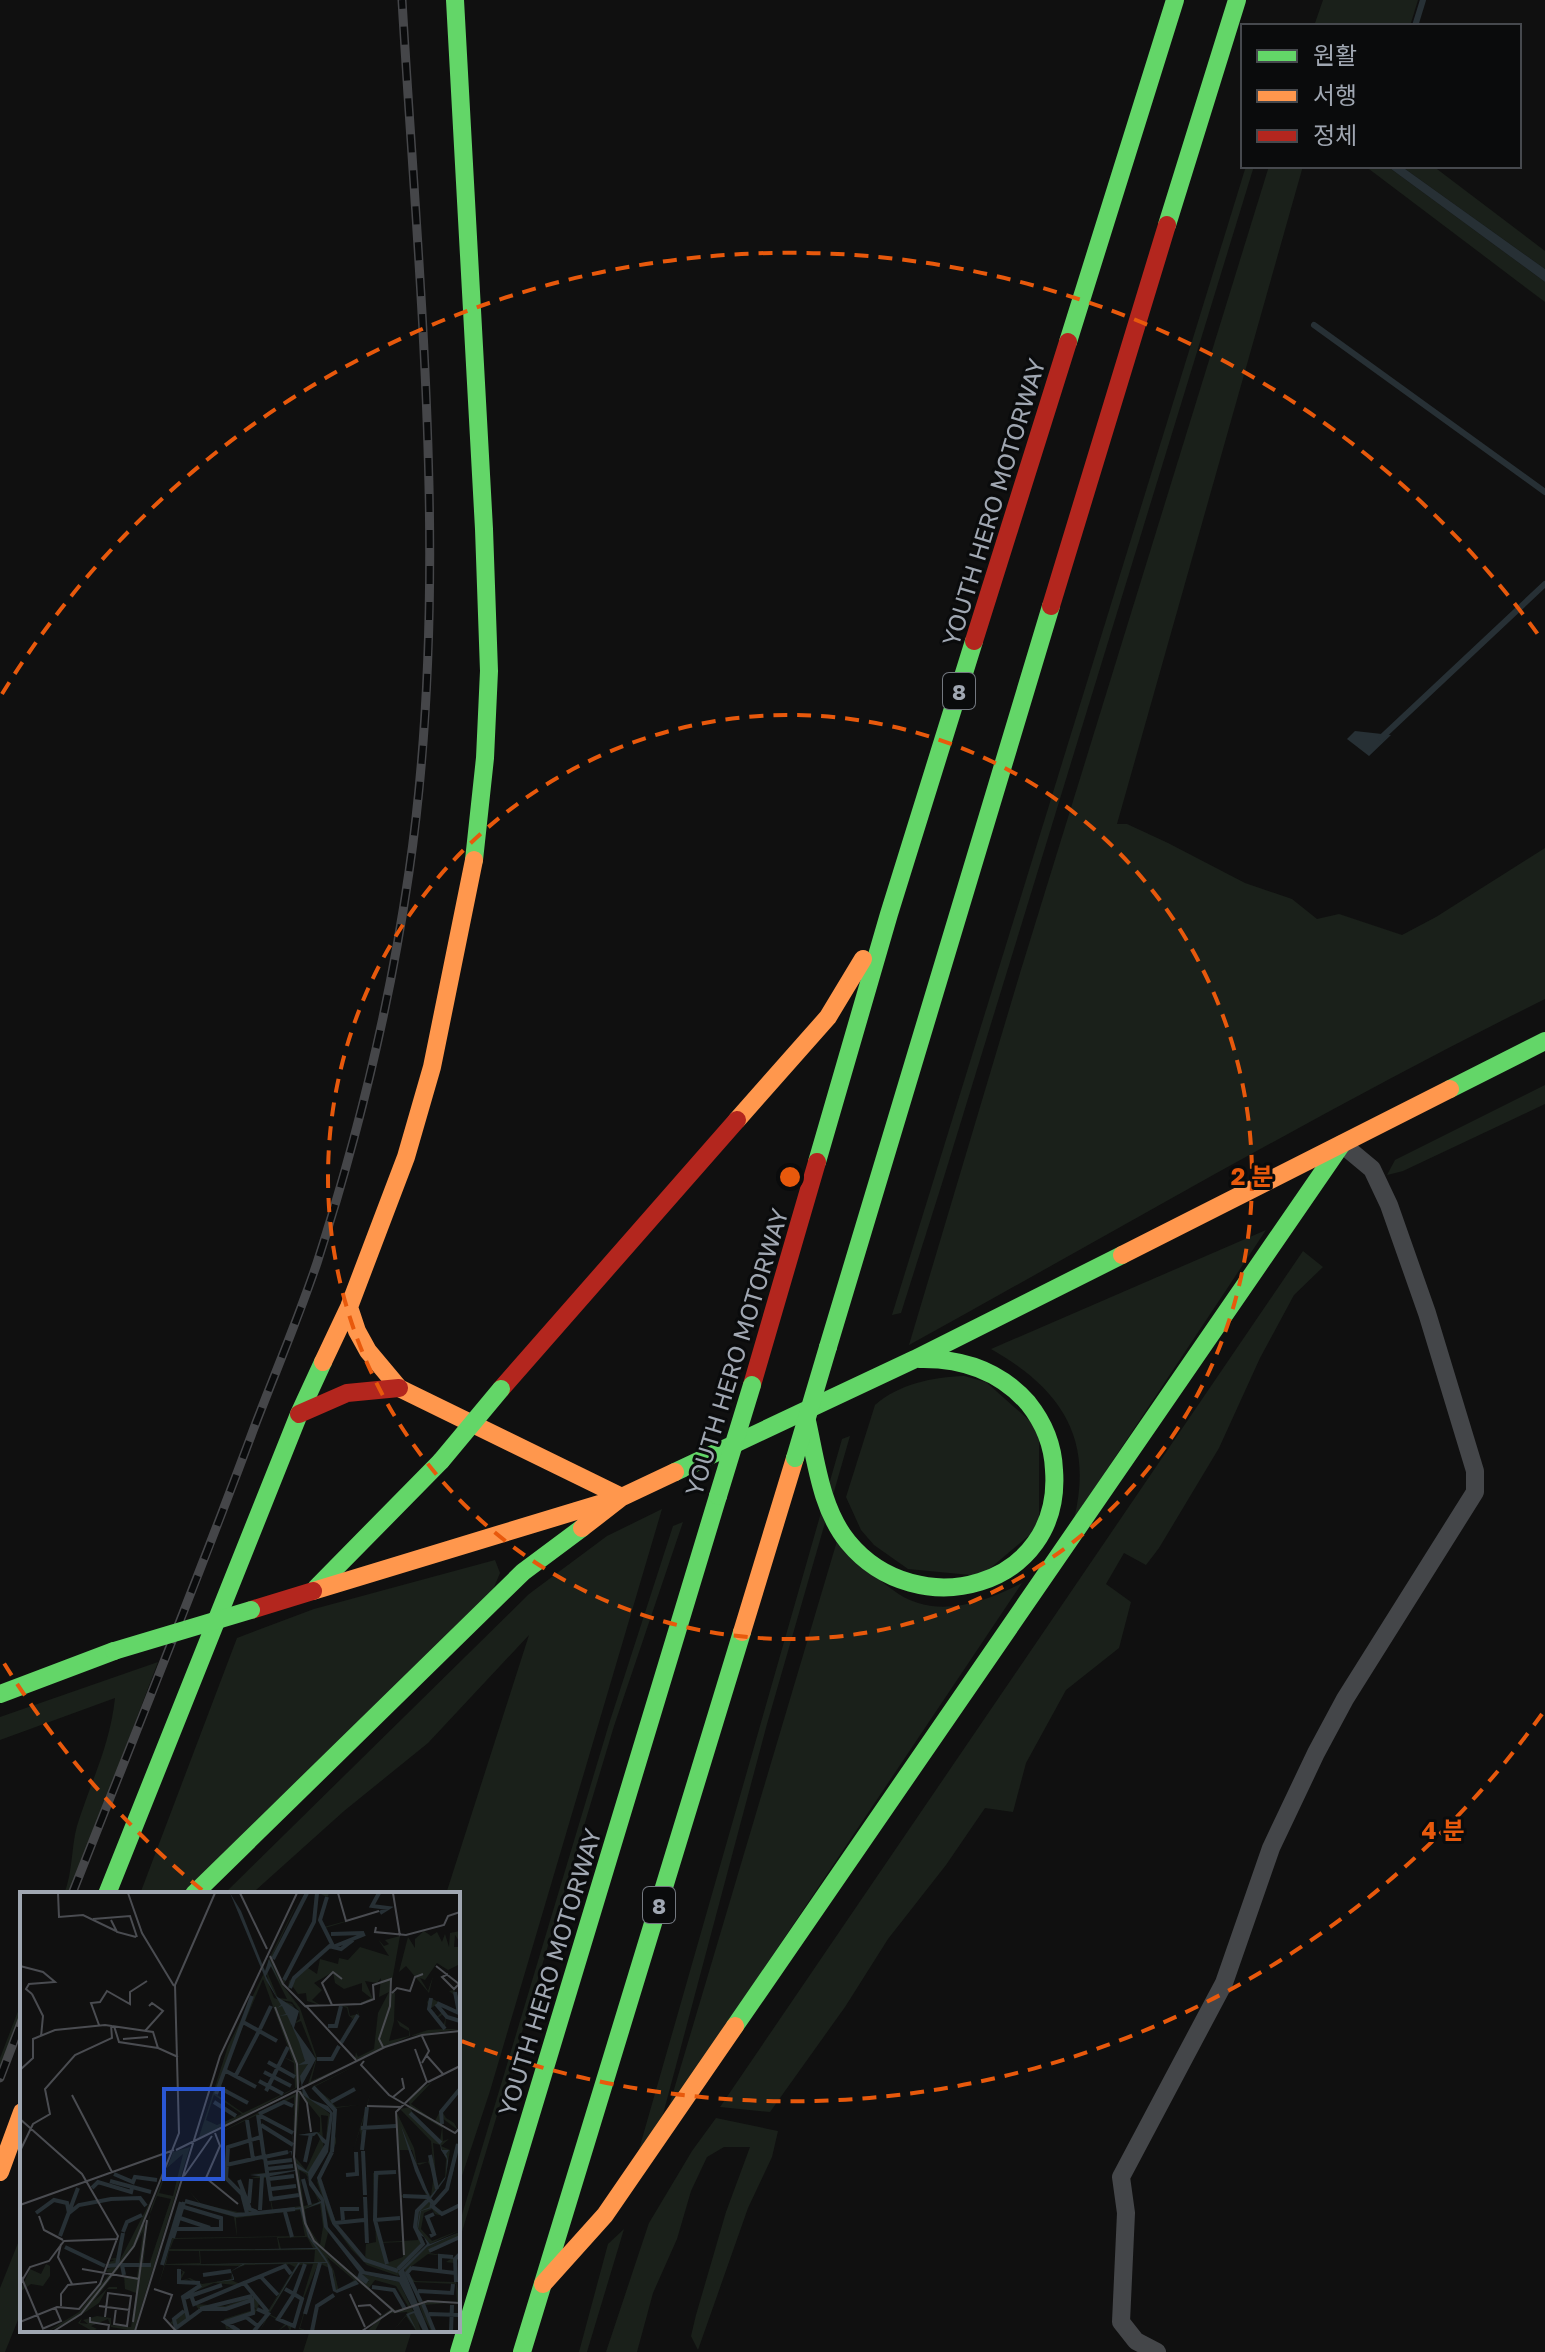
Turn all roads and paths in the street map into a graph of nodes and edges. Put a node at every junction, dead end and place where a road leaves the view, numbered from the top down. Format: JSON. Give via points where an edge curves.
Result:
{"nodes":[{"id":1,"x":455,"y":0,"type":"edge"},
{"id":2,"x":1175,"y":0,"type":"edge"},
{"id":3,"x":1237,"y":0,"type":"edge"},
{"id":4,"x":889,"y":914,"type":"junction"},
{"id":5,"x":1545,"y":1041,"type":"edge"},
{"id":6,"x":1342,"y":1144,"type":"junction"},
{"id":7,"x":349,"y":1307,"type":"junction"},
{"id":8,"x":915,"y":1359,"type":"junction"},
{"id":9,"x":399,"y":1388,"type":"junction"},
{"id":10,"x":299,"y":1414,"type":"junction"},
{"id":11,"x":807,"y":1419,"type":"junction"},
{"id":12,"x":622,"y":1497,"type":"junction"},
{"id":13,"x":313,"y":1591,"type":"junction"},
{"id":14,"x":0,"y":1694,"type":"edge"},
{"id":15,"x":108,"y":1892,"type":"edge"},
{"id":16,"x":196,"y":1892,"type":"edge"},
{"id":17,"x":20,"y":2117,"type":"edge"},
{"id":18,"x":0,"y":2172,"type":"edge"},
{"id":19,"x":543,"y":2284,"type":"junction"},
{"id":20,"x":459,"y":2352,"type":"edge"},
{"id":21,"x":522,"y":2352,"type":"edge"},
{"id":22,"x":1157,"y":2352,"type":"edge"}],
"edges":[{"from":1,"to":7,"type":"main road","via":[[485,542],[485,758],[474,864],[432,1067],[406,1157]]},
{"from":2,"to":4,"type":"main road","name":"YOUTH HERO MOTORWAY","number":"8"},
{"from":3,"to":11,"type":"main road","number":"8","bridge":true},
{"from":4,"to":13,"type":"main road","bridge":true,"via":[[828,1017],[441,1461]]},
{"from":4,"to":20,"type":"main road","name":"YOUTH HERO MOTORWAY","number":"8","bridge":true},
{"from":5,"to":6,"type":"main road"},
{"from":6,"to":8,"type":"main road"},
{"from":6,"to":19,"type":"main road","via":[[605,2215]]},
{"from":6,"to":22,"type":"street","via":[[1372,1169],[1389,1205],[1475,1471],[1475,1492],[1316,1753],[1271,1848],[1224,1983],[1121,2177],[1126,2213],[1121,2322],[1136,2341]]},
{"from":7,"to":9,"type":"main road","via":[[354,1331]]},
{"from":7,"to":10,"type":"main road"},
{"from":8,"to":11,"type":"main road","via":[[948,1357],[977,1365],[1007,1383],[1028,1402],[1050,1443],[1054,1494],[1038,1542],[1020,1562],[991,1579],[929,1587],[899,1581],[870,1565],[846,1540],[832,1513]]},
{"from":8,"to":12,"type":"main road"},
{"from":9,"to":10,"type":"main road","via":[[330,1396]]},
{"from":9,"to":12,"type":"main road"},
{"from":10,"to":15,"type":"main road"},
{"from":11,"to":19,"type":"main road","number":"8","bridge":true},
{"from":12,"to":13,"type":"main road"},
{"from":12,"to":16,"type":"main road","via":[[523,1572]]},
{"from":13,"to":14,"type":"main road","bridge":true,"via":[[114,1651]]},
{"from":17,"to":18,"type":"main road"},
{"from":19,"to":21,"type":"main road","number":"8"}]}
